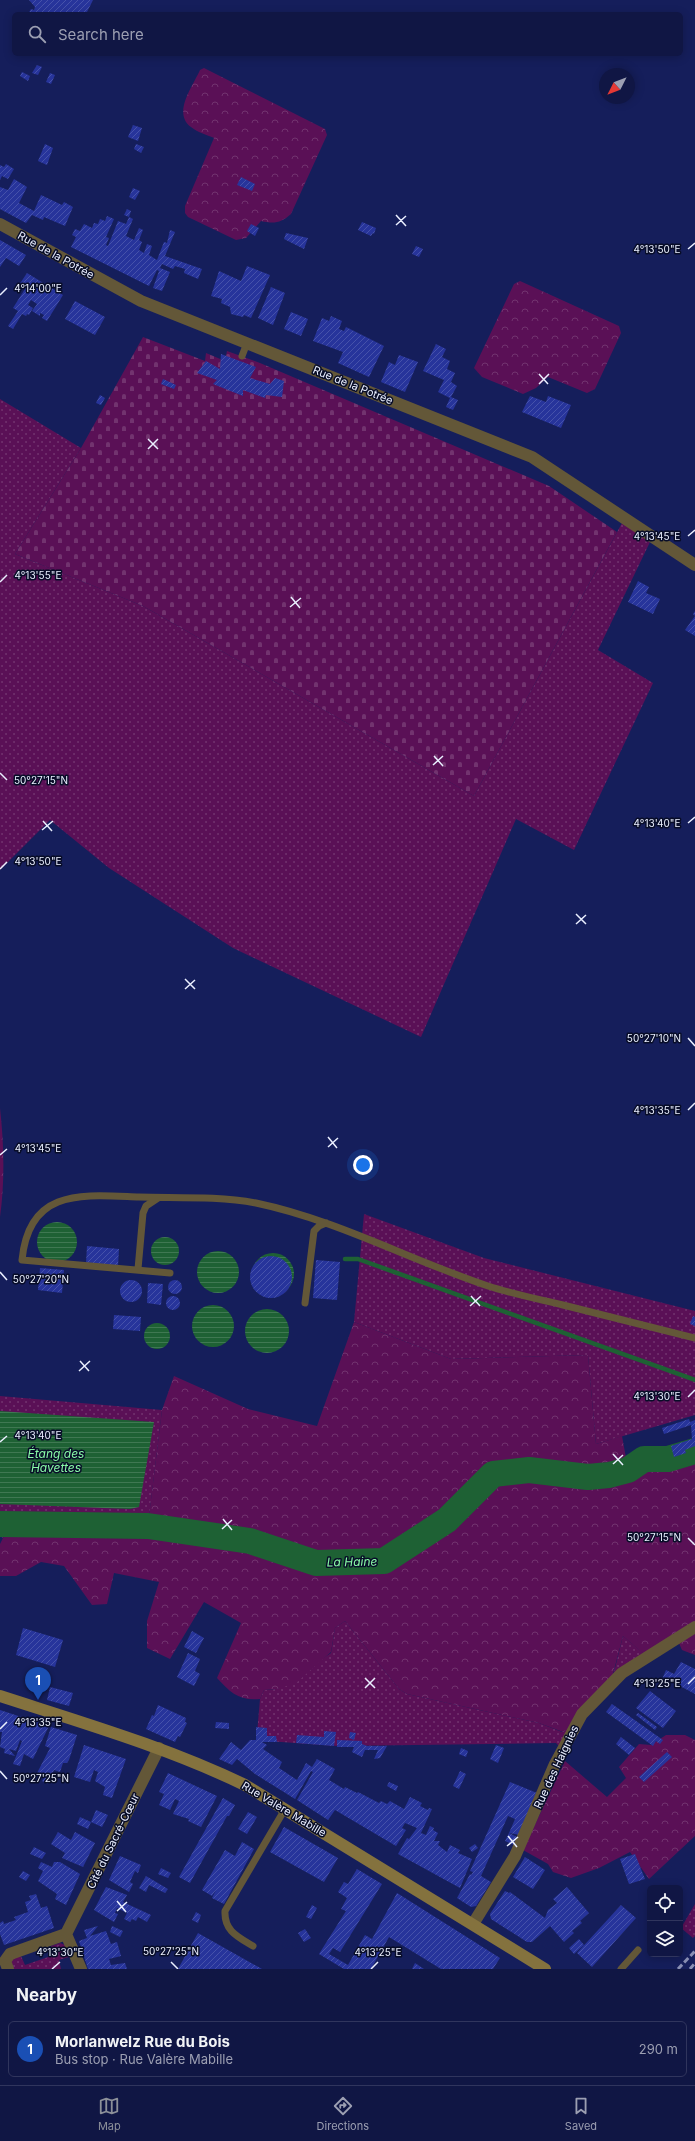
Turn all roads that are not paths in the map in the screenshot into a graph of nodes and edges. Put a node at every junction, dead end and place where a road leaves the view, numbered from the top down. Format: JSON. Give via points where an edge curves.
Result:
{"nodes":[{"id":1,"x":0,"y":224,"type":"edge"},
{"id":2,"x":247,"y":343,"type":"junction"},
{"id":3,"x":242,"y":356,"type":"dead end"},
{"id":4,"x":695,"y":565,"type":"edge"},
{"id":5,"x":160,"y":1198,"type":"junction"},
{"id":6,"x":326,"y":1223,"type":"junction"},
{"id":7,"x":138,"y":1269,"type":"junction"},
{"id":8,"x":170,"y":1273,"type":"dead end"},
{"id":9,"x":305,"y":1304,"type":"dead end"},
{"id":10,"x":695,"y":1338,"type":"edge"},
{"id":11,"x":695,"y":1627,"type":"edge"},
{"id":12,"x":0,"y":1696,"type":"edge"},
{"id":13,"x":159,"y":1748,"type":"junction"},
{"id":14,"x":285,"y":1809,"type":"junction"},
{"id":15,"x":473,"y":1924,"type":"junction"},
{"id":16,"x":66,"y":1934,"type":"junction"},
{"id":17,"x":253,"y":1946,"type":"dead end"},
{"id":18,"x":638,"y":1950,"type":"dead end"},
{"id":19,"x":8,"y":1969,"type":"edge"},
{"id":20,"x":81,"y":1969,"type":"edge"},
{"id":21,"x":545,"y":1969,"type":"edge"},
{"id":22,"x":621,"y":1969,"type":"edge"}],
"edges":[{"from":1,"to":2,"type":"street","name":"Rue de la Potrée","via":[[125,293]]},
{"from":2,"to":3,"type":"lane"},
{"from":2,"to":4,"type":"street","name":"Rue de la Potrée","via":[[532,457]]},
{"from":5,"to":6,"type":"lane","via":[[256,1203]]},
{"from":5,"to":7,"type":"lane","via":[[146,1206],[143,1213]]},
{"from":5,"to":7,"type":"lane","via":[[92,1195],[70,1197],[43,1211],[23,1242],[22,1260]]},
{"from":6,"to":9,"type":"lane","via":[[314,1231]]},
{"from":6,"to":10,"type":"lane","via":[[490,1286]]},
{"from":7,"to":8,"type":"lane"},
{"from":11,"to":15,"type":"street","name":"Rue des Haignies","via":[[622,1674],[582,1714],[555,1764],[515,1856]]},
{"from":12,"to":13,"type":"street","name":"Rue Valère Mabille"},
{"from":13,"to":14,"type":"street","name":"Rue Valère Mabille","via":[[253,1789]]},
{"from":13,"to":16,"type":"street","name":"Cité du Sacré-Cœur"},
{"from":14,"to":15,"type":"street","name":"Rue Valère Mabille"},
{"from":14,"to":17,"type":"lane","via":[[225,1911],[226,1926],[229,1930]]},
{"from":15,"to":21,"type":"street","name":"Rue Valère Mabille"},
{"from":16,"to":19,"type":"street","via":[[10,1954],[5,1961]]},
{"from":16,"to":20,"type":"street"},
{"from":18,"to":22,"type":"lane"}]}
